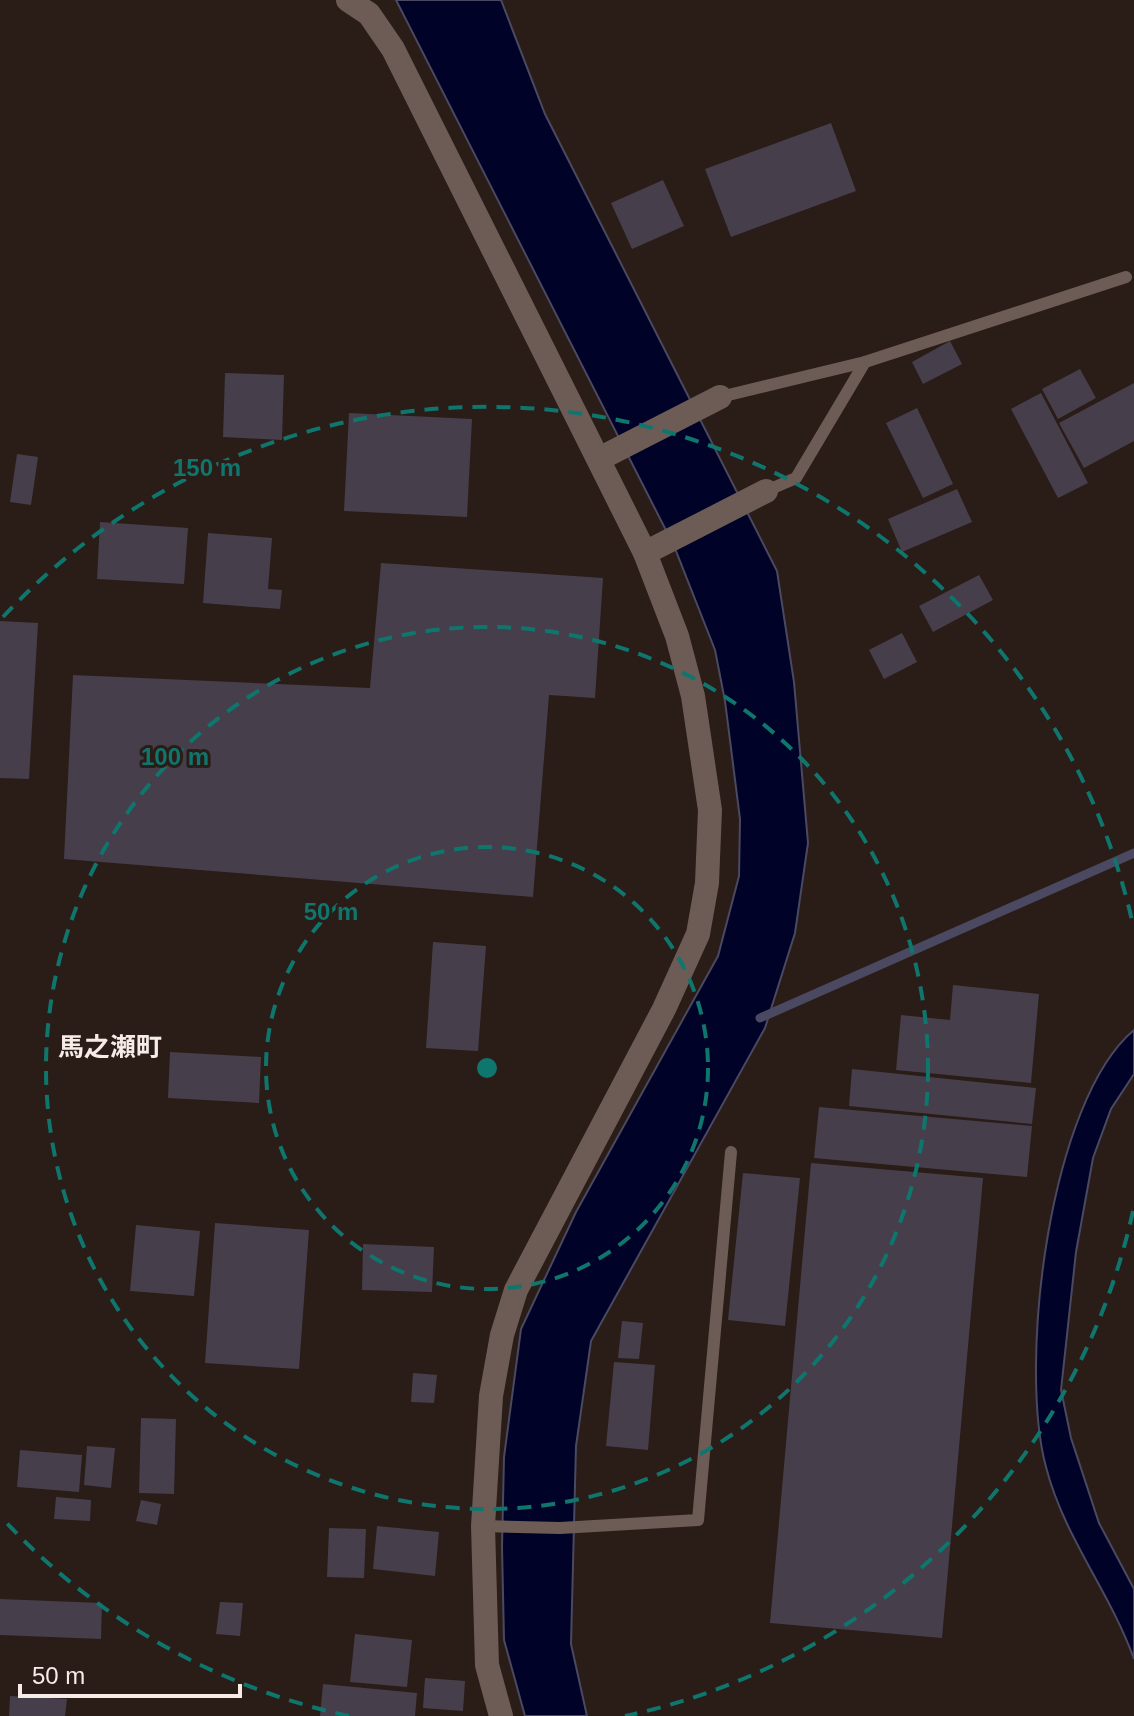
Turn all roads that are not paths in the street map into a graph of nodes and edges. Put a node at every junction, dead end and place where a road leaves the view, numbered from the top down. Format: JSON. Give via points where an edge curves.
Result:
{"nodes":[{"id":1,"x":348,"y":0,"type":"edge"},
{"id":2,"x":1126,"y":277,"type":"dead end"},
{"id":3,"x":865,"y":362,"type":"junction"},
{"id":4,"x":720,"y":397,"type":"joint"},
{"id":5,"x":599,"y":459,"type":"junction"},
{"id":6,"x":766,"y":491,"type":"joint"},
{"id":7,"x":645,"y":553,"type":"junction"},
{"id":8,"x":731,"y":1152,"type":"dead end"},
{"id":9,"x":490,"y":1526,"type":"junction"},
{"id":10,"x":501,"y":1716,"type":"edge"}],
"edges":[{"from":1,"to":5,"type":"street","via":[[369,14],[393,49]]},
{"from":2,"to":3,"type":"lane"},
{"from":3,"to":4,"type":"lane"},
{"from":3,"to":6,"type":"lane","via":[[796,478]]},
{"from":4,"to":5,"type":"street"},
{"from":5,"to":7,"type":"street"},
{"from":6,"to":7,"type":"street"},
{"from":7,"to":9,"type":"street","via":[[693,696],[710,810],[707,883],[698,934],[664,1009],[516,1290],[491,1396]]},
{"from":8,"to":9,"type":"lane","via":[[698,1520],[560,1528]]},
{"from":9,"to":10,"type":"street","via":[[487,1665]]}]}
